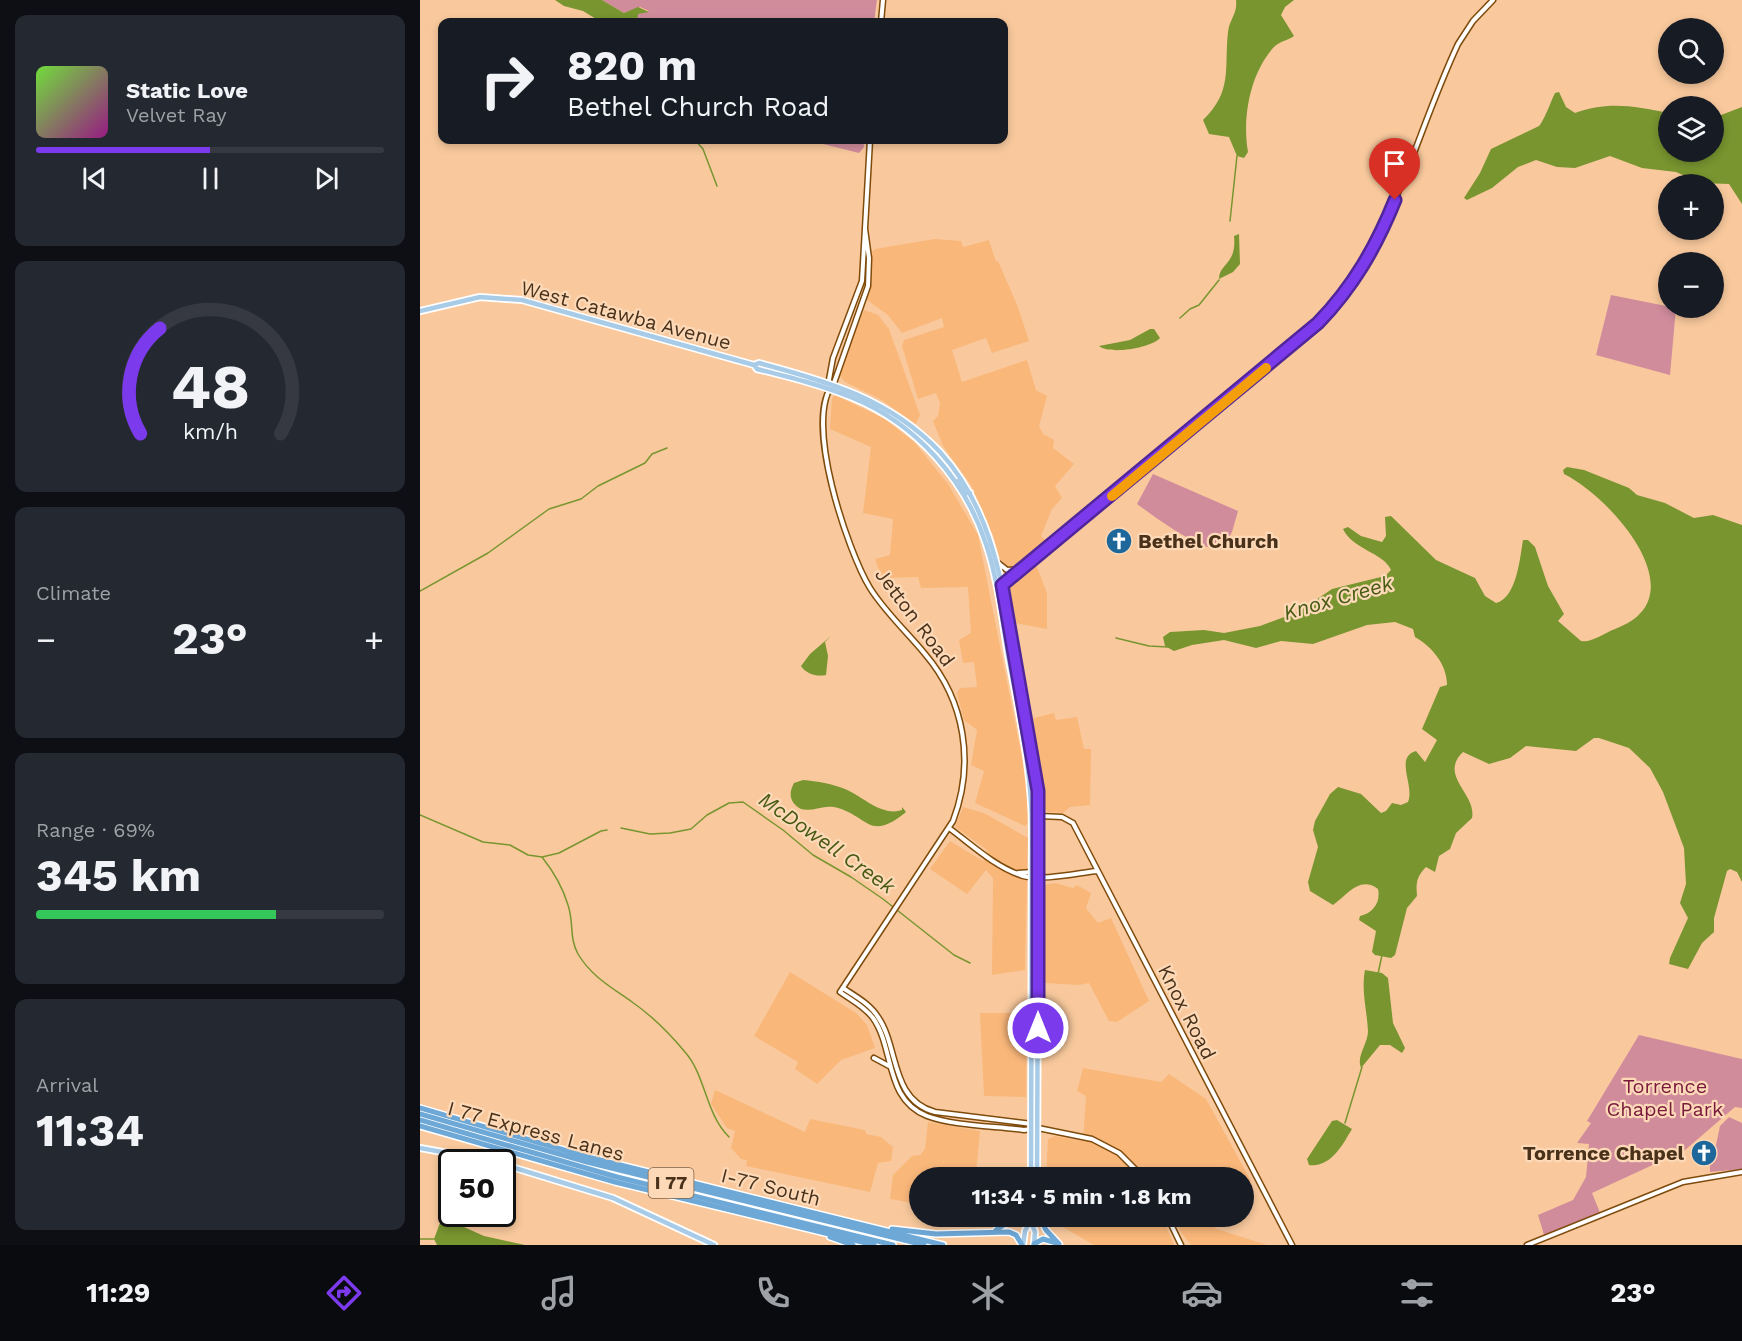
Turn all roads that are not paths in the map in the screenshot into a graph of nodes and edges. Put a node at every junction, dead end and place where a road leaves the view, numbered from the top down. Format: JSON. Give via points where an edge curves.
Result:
{"nodes":[{"id":1,"x":883,"y":0,"type":"edge"},
{"id":2,"x":1493,"y":0,"type":"edge"},
{"id":3,"x":881,"y":18,"type":"edge"},
{"id":4,"x":870,"y":144,"type":"edge"},
{"id":5,"x":865,"y":229,"type":"junction"},
{"id":6,"x":420,"y":311,"type":"edge"},
{"id":7,"x":754,"y":364,"type":"junction"},
{"id":8,"x":827,"y":381,"type":"junction"},
{"id":9,"x":834,"y":383,"type":"junction"},
{"id":10,"x":829,"y":388,"type":"junction"},
{"id":11,"x":940,"y":462,"type":"junction"},
{"id":12,"x":970,"y":493,"type":"junction"},
{"id":13,"x":998,"y":562,"type":"junction"},
{"id":14,"x":1025,"y":568,"type":"junction"},
{"id":15,"x":1002,"y":585,"type":"junction"},
{"id":16,"x":996,"y":587,"type":"junction"},
{"id":17,"x":1013,"y":678,"type":"junction"},
{"id":18,"x":1026,"y":716,"type":"junction"},
{"id":19,"x":1026,"y":753,"type":"junction"},
{"id":20,"x":1038,"y":791,"type":"junction"},
{"id":21,"x":1039,"y":816,"type":"junction"},
{"id":22,"x":949,"y":828,"type":"junction"},
{"id":23,"x":1097,"y":871,"type":"junction"},
{"id":24,"x":1032,"y":875,"type":"junction"},
{"id":25,"x":1038,"y":876,"type":"junction"},
{"id":26,"x":1032,"y":948,"type":"junction"},
{"id":27,"x":1038,"y":989,"type":"junction"},
{"id":28,"x":841,"y":990,"type":"junction"},
{"id":29,"x":1031,"y":1002,"type":"junction"},
{"id":30,"x":1038,"y":1039,"type":"junction"},
{"id":31,"x":874,"y":1058,"type":"dead end"},
{"id":32,"x":890,"y":1068,"type":"junction"},
{"id":33,"x":420,"y":1108,"type":"edge"},
{"id":34,"x":420,"y":1114,"type":"edge"},
{"id":35,"x":1031,"y":1124,"type":"junction"},
{"id":36,"x":420,"y":1125,"type":"edge"},
{"id":37,"x":1038,"y":1128,"type":"junction"},
{"id":38,"x":1031,"y":1131,"type":"junction"},
{"id":39,"x":420,"y":1148,"type":"edge"},
{"id":40,"x":438,"y":1151,"type":"edge"},
{"id":41,"x":1031,"y":1167,"type":"edge"},
{"id":42,"x":1037,"y":1167,"type":"edge"},
{"id":43,"x":1134,"y":1167,"type":"edge"},
{"id":44,"x":516,"y":1168,"type":"edge"},
{"id":45,"x":1742,"y":1172,"type":"edge"},
{"id":46,"x":800,"y":1226,"type":"junction"},
{"id":47,"x":870,"y":1227,"type":"junction"},
{"id":48,"x":1002,"y":1227,"type":"edge"},
{"id":49,"x":1027,"y":1227,"type":"edge"},
{"id":50,"x":1034,"y":1227,"type":"edge"},
{"id":51,"x":1044,"y":1227,"type":"edge"},
{"id":52,"x":1172,"y":1227,"type":"edge"},
{"id":53,"x":989,"y":1232,"type":"junction"},
{"id":54,"x":1034,"y":1244,"type":"edge"},
{"id":55,"x":714,"y":1245,"type":"edge"},
{"id":56,"x":853,"y":1245,"type":"edge"},
{"id":57,"x":874,"y":1245,"type":"edge"},
{"id":58,"x":893,"y":1245,"type":"edge"},
{"id":59,"x":924,"y":1245,"type":"edge"},
{"id":60,"x":943,"y":1245,"type":"edge"},
{"id":61,"x":1023,"y":1245,"type":"edge"},
{"id":62,"x":1059,"y":1245,"type":"edge"},
{"id":63,"x":1181,"y":1245,"type":"edge"},
{"id":64,"x":1292,"y":1245,"type":"edge"},
{"id":65,"x":1527,"y":1245,"type":"edge"}],
"edges":[{"from":1,"to":3,"type":"street"},
{"from":2,"to":14,"type":"street","via":[[1458,44],[1384,227],[1342,296],[1296,344]]},
{"from":4,"to":5,"type":"street"},
{"from":5,"to":8,"type":"street","via":[[860,289]]},
{"from":5,"to":9,"type":"street","via":[[868,286]]},
{"from":6,"to":7,"type":"main road","name":"West Catawba Avenue","via":[[480,297],[522,300]]},
{"from":7,"to":8,"type":"main road","name":"West Catawba Avenue"},
{"from":7,"to":10,"type":"main road","name":"West Catawba Avenue","via":[[757,369]]},
{"from":8,"to":9,"type":"main road","name":"West Catawba Avenue"},
{"from":8,"to":10,"type":"street","name":"Jetton Road"},
{"from":9,"to":10,"type":"street"},
{"from":9,"to":12,"type":"main road","name":"West Catawba Avenue","via":[[871,399],[913,427],[942,455]]},
{"from":10,"to":11,"type":"main road","name":"West Catawba Avenue","via":[[889,417]]},
{"from":10,"to":22,"type":"street","name":"Jetton Road","via":[[823,415],[826,463],[857,561],[877,599],[943,677],[960,720],[964,773]]},
{"from":11,"to":12,"type":"main road"},
{"from":11,"to":16,"type":"main road","name":"West Catawba Avenue","via":[[976,519]]},
{"from":12,"to":13,"type":"main road","name":"West Catawba Avenue"},
{"from":13,"to":14,"type":"street","via":[[1007,570]]},
{"from":13,"to":15,"type":"main road","name":"West Catawba Avenue"},
{"from":14,"to":15,"type":"street"},
{"from":15,"to":16,"type":"street"},
{"from":15,"to":18,"type":"main road","name":"West Catawba Avenue"},
{"from":16,"to":17,"type":"main road","name":"West Catawba Avenue"},
{"from":17,"to":18,"type":"main road"},
{"from":17,"to":19,"type":"main road","name":"West Catawba Avenue"},
{"from":18,"to":20,"type":"main road","name":"West Catawba Avenue"},
{"from":19,"to":20,"type":"main road"},
{"from":19,"to":24,"type":"main road","name":"West Catawba Avenue","via":[[1031,790]]},
{"from":20,"to":21,"type":"main road","name":"West Catawba Avenue"},
{"from":21,"to":23,"type":"street","name":"Knox Road","via":[[1070,820]]},
{"from":21,"to":25,"type":"main road","name":"West Catawba Avenue"},
{"from":22,"to":24,"type":"street","via":[[999,865]]},
{"from":22,"to":28,"type":"street","name":"Jetton Road"},
{"from":23,"to":25,"type":"street"},
{"from":23,"to":64,"type":"street","name":"Knox Road"},
{"from":24,"to":25,"type":"street"},
{"from":24,"to":26,"type":"main road","name":"West Catawba Avenue"},
{"from":25,"to":27,"type":"main road","name":"West Catawba Avenue"},
{"from":26,"to":27,"type":"main road","via":[[1034,987]]},
{"from":26,"to":29,"type":"main road","name":"West Catawba Avenue"},
{"from":27,"to":30,"type":"main road","name":"West Catawba Avenue"},
{"from":28,"to":32,"type":"street","via":[[873,1018]]},
{"from":28,"to":35,"type":"street","via":[[878,1016],[900,1079],[920,1105],[934,1112]]},
{"from":29,"to":30,"type":"main road"},
{"from":29,"to":35,"type":"main road","name":"West Catawba Avenue"},
{"from":30,"to":37,"type":"main road","name":"West Catawba Avenue"},
{"from":31,"to":32,"type":"street"},
{"from":32,"to":38,"type":"street","via":[[903,1097],[926,1116]]},
{"from":33,"to":47,"type":"highway","name":"I-77 South","number":"I 77","via":[[588,1157]]},
{"from":34,"to":59,"type":"highway","name":"I 77 Express Lanes","number":"I 77","via":[[586,1162]]},
{"from":35,"to":37,"type":"street"},
{"from":35,"to":38,"type":"main road","name":"West Catawba Avenue"},
{"from":36,"to":46,"type":"highway","number":"I 77","via":[[615,1182]]},
{"from":36,"to":58,"type":"highway","name":"I 77 Express Lanes","number":"I 77"},
{"from":37,"to":38,"type":"street"},
{"from":37,"to":42,"type":"main road","name":"West Catawba Avenue"},
{"from":37,"to":43,"type":"street","via":[[1074,1133],[1098,1142]]},
{"from":38,"to":41,"type":"main road","name":"West Catawba Avenue"},
{"from":39,"to":40,"type":"main road"},
{"from":44,"to":55,"type":"main road","via":[[613,1198]]},
{"from":45,"to":65,"type":"street","via":[[1683,1182]]},
{"from":46,"to":56,"type":"highway"},
{"from":46,"to":57,"type":"highway","number":"I 77"},
{"from":47,"to":53,"type":"highway","via":[[936,1234]]},
{"from":47,"to":60,"type":"highway","name":"I-77 South","number":"I 77"},
{"from":48,"to":53,"type":"highway"},
{"from":49,"to":61,"type":"main road"},
{"from":50,"to":54,"type":"main road"},
{"from":51,"to":62,"type":"highway"},
{"from":52,"to":63,"type":"street"},
{"from":53,"to":61,"type":"highway","via":[[1011,1233]]},
{"from":54,"to":62,"type":"highway","via":[[1045,1239]]}]}
